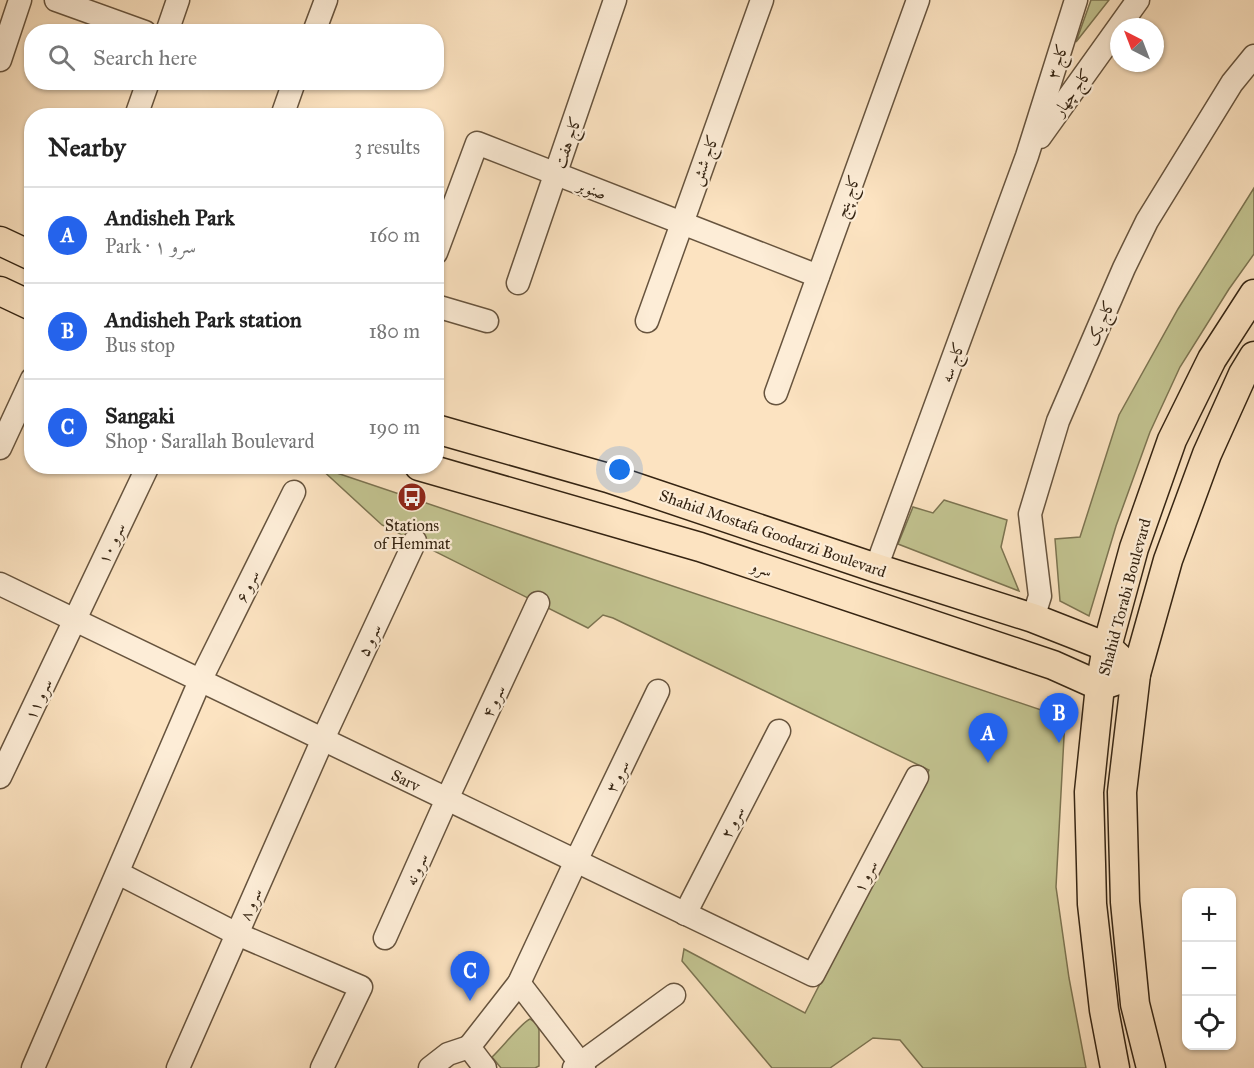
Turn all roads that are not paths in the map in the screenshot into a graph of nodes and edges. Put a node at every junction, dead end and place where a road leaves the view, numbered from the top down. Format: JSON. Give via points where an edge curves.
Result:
{"nodes":[{"id":1,"x":20,"y":0,"type":"edge"},
{"id":2,"x":56,"y":0,"type":"edge"},
{"id":3,"x":178,"y":0,"type":"edge"},
{"id":4,"x":326,"y":0,"type":"edge"},
{"id":5,"x":615,"y":0,"type":"edge"},
{"id":6,"x":762,"y":0,"type":"edge"},
{"id":7,"x":918,"y":0,"type":"edge"},
{"id":8,"x":1076,"y":0,"type":"edge"},
{"id":9,"x":1138,"y":0,"type":"edge"},
{"id":10,"x":123,"y":24,"type":"edge"},
{"id":11,"x":170,"y":24,"type":"edge"},
{"id":12,"x":317,"y":24,"type":"edge"},
{"id":13,"x":1254,"y":56,"type":"edge"},
{"id":14,"x":0,"y":60,"type":"edge"},
{"id":15,"x":145,"y":90,"type":"edge"},
{"id":16,"x":291,"y":90,"type":"edge"},
{"id":17,"x":139,"y":108,"type":"edge"},
{"id":18,"x":285,"y":108,"type":"edge"},
{"id":19,"x":1028,"y":156,"type":"junction"},
{"id":20,"x":556,"y":175,"type":"junction"},
{"id":21,"x":682,"y":222,"type":"junction"},
{"id":22,"x":444,"y":232,"type":"edge"},
{"id":23,"x":0,"y":241,"type":"edge"},
{"id":24,"x":24,"y":252,"type":"edge"},
{"id":25,"x":818,"y":276,"type":"junction"},
{"id":26,"x":518,"y":283,"type":"dead end"},
{"id":27,"x":0,"y":291,"type":"edge"},
{"id":28,"x":1254,"y":294,"type":"edge"},
{"id":29,"x":24,"y":302,"type":"edge"},
{"id":30,"x":444,"y":308,"type":"edge"},
{"id":31,"x":487,"y":321,"type":"dead end"},
{"id":32,"x":647,"y":321,"type":"dead end"},
{"id":33,"x":1254,"y":356,"type":"edge"},
{"id":34,"x":776,"y":393,"type":"dead end"},
{"id":35,"x":24,"y":396,"type":"edge"},
{"id":36,"x":444,"y":431,"type":"edge"},
{"id":37,"x":0,"y":448,"type":"edge"},
{"id":38,"x":444,"y":473,"type":"edge"},
{"id":39,"x":144,"y":474,"type":"edge"},
{"id":40,"x":294,"y":492,"type":"dead end"},
{"id":41,"x":415,"y":541,"type":"dead end"},
{"id":42,"x":876,"y":568,"type":"junction"},
{"id":43,"x":0,"y":584,"type":"edge"},
{"id":44,"x":538,"y":603,"type":"dead end"},
{"id":45,"x":1034,"y":618,"type":"junction"},
{"id":46,"x":75,"y":620,"type":"junction"},
{"id":47,"x":1107,"y":647,"type":"junction"},
{"id":48,"x":1136,"y":674,"type":"junction"},
{"id":49,"x":200,"y":680,"type":"junction"},
{"id":50,"x":1100,"y":686,"type":"junction"},
{"id":51,"x":658,"y":691,"type":"dead end"},
{"id":52,"x":779,"y":731,"type":"dead end"},
{"id":53,"x":323,"y":740,"type":"junction"},
{"id":54,"x":0,"y":777,"type":"edge"},
{"id":55,"x":917,"y":777,"type":"dead end"},
{"id":56,"x":447,"y":799,"type":"junction"},
{"id":57,"x":576,"y":861,"type":"junction"},
{"id":58,"x":118,"y":873,"type":"junction"},
{"id":59,"x":685,"y":914,"type":"junction"},
{"id":60,"x":237,"y":934,"type":"junction"},
{"id":61,"x":385,"y":938,"type":"dead end"},
{"id":62,"x":813,"y":975,"type":"joint"},
{"id":63,"x":519,"y":983,"type":"junction"},
{"id":64,"x":674,"y":995,"type":"dead end"},
{"id":65,"x":469,"y":1047,"type":"junction"},
{"id":66,"x":579,"y":1066,"type":"edge"},
{"id":67,"x":33,"y":1068,"type":"edge"},
{"id":68,"x":178,"y":1068,"type":"edge"},
{"id":69,"x":322,"y":1068,"type":"edge"},
{"id":70,"x":430,"y":1068,"type":"edge"},
{"id":71,"x":485,"y":1068,"type":"edge"},
{"id":72,"x":1115,"y":1068,"type":"edge"},
{"id":73,"x":1151,"y":1068,"type":"edge"}],
"edges":[{"from":1,"to":14,"type":"street"},
{"from":2,"to":10,"type":"street"},
{"from":3,"to":11,"type":"street"},
{"from":4,"to":12,"type":"street"},
{"from":5,"to":20,"type":"street","name":"کاج هفت"},
{"from":6,"to":21,"type":"street","name":"کاج شش"},
{"from":7,"to":25,"type":"street","name":"کاج پنج"},
{"from":8,"to":19,"type":"street","name":"کاج ۳"},
{"from":9,"to":19,"type":"street","name":"کاج چهار"},
{"from":13,"to":45,"type":"street","name":"کاج یک","via":[[1232,83],[1147,221],[1058,421],[1030,514],[1040,596]]},
{"from":15,"to":17,"type":"street"},
{"from":16,"to":18,"type":"street"},
{"from":19,"to":42,"type":"street","name":"کاج سه"},
{"from":20,"to":21,"type":"street","name":"صنوبر"},
{"from":20,"to":22,"type":"street","name":"صنوبر","via":[[477,143]]},
{"from":20,"to":26,"type":"street","name":"کاج هفت"},
{"from":21,"to":25,"type":"street","name":"صنوبر"},
{"from":21,"to":32,"type":"street","name":"کاج شش"},
{"from":23,"to":24,"type":"main road"},
{"from":25,"to":34,"type":"street","name":"کاج پنج"},
{"from":27,"to":29,"type":"main road"},
{"from":28,"to":47,"type":"main road","name":"Shahid Torabi Boulevard","via":[[1212,359],[1172,440],[1134,548]]},
{"from":30,"to":31,"type":"street"},
{"from":33,"to":48,"type":"main road","name":"Shahid Torabi Boulevard","via":[[1207,454],[1168,560]]},
{"from":35,"to":37,"type":"street"},
{"from":36,"to":42,"type":"main road","name":"Shahid Mostafa Goodarzi Boulevard","via":[[608,478]]},
{"from":38,"to":50,"type":"main road","name":"سرو","via":[[700,548],[1053,665]]},
{"from":39,"to":46,"type":"street","name":"سرو ۱۰"},
{"from":40,"to":49,"type":"street","name":"سرو ۶"},
{"from":41,"to":53,"type":"street","name":"سرو ۵"},
{"from":42,"to":45,"type":"main road","name":"Shahid Mostafa Goodarzi Boulevard"},
{"from":43,"to":46,"type":"street","name":"Sarv"},
{"from":44,"to":56,"type":"street","name":"سرو ۴"},
{"from":45,"to":47,"type":"main road","name":"Shahid Mostafa Goodarzi Boulevard"},
{"from":46,"to":49,"type":"street","name":"Sarv"},
{"from":46,"to":54,"type":"street","name":"سرو ۱۱"},
{"from":47,"to":48,"type":"main road"},
{"from":47,"to":50,"type":"main road","name":"Shahid Torabi Boulevard"},
{"from":48,"to":50,"type":"main road"},
{"from":48,"to":73,"type":"main road","name":"Shahid Torabi Boulevard","via":[[1122,792],[1125,902],[1135,1004]]},
{"from":49,"to":53,"type":"street","name":"Sarv"},
{"from":49,"to":58,"type":"street","name":"سرو ۶"},
{"from":50,"to":72,"type":"main road","name":"Shahid Torabi Boulevard","via":[[1089,792],[1092,904]]},
{"from":51,"to":57,"type":"street","name":"سرو ۳"},
{"from":52,"to":59,"type":"street","name":"سرو ۲"},
{"from":53,"to":56,"type":"street","name":"Sarv"},
{"from":53,"to":60,"type":"street","name":"سرو ۸"},
{"from":55,"to":62,"type":"street","name":"سرو ۱"},
{"from":56,"to":57,"type":"street","name":"Sarv"},
{"from":56,"to":61,"type":"street","name":"سرو نه"},
{"from":57,"to":59,"type":"street","name":"Sarv"},
{"from":57,"to":63,"type":"street","name":"سرو ۳"},
{"from":58,"to":60,"type":"street"},
{"from":58,"to":67,"type":"street","name":"سرو ۶"},
{"from":59,"to":62,"type":"street","name":"Sarv"},
{"from":60,"to":68,"type":"street","name":"سرو ۸"},
{"from":60,"to":69,"type":"street","via":[[361,987]]},
{"from":63,"to":65,"type":"street","name":"سرو ۳"},
{"from":63,"to":66,"type":"street"},
{"from":64,"to":66,"type":"street"},
{"from":65,"to":70,"type":"street","via":[[448,1054]]},
{"from":65,"to":71,"type":"street"}]}
